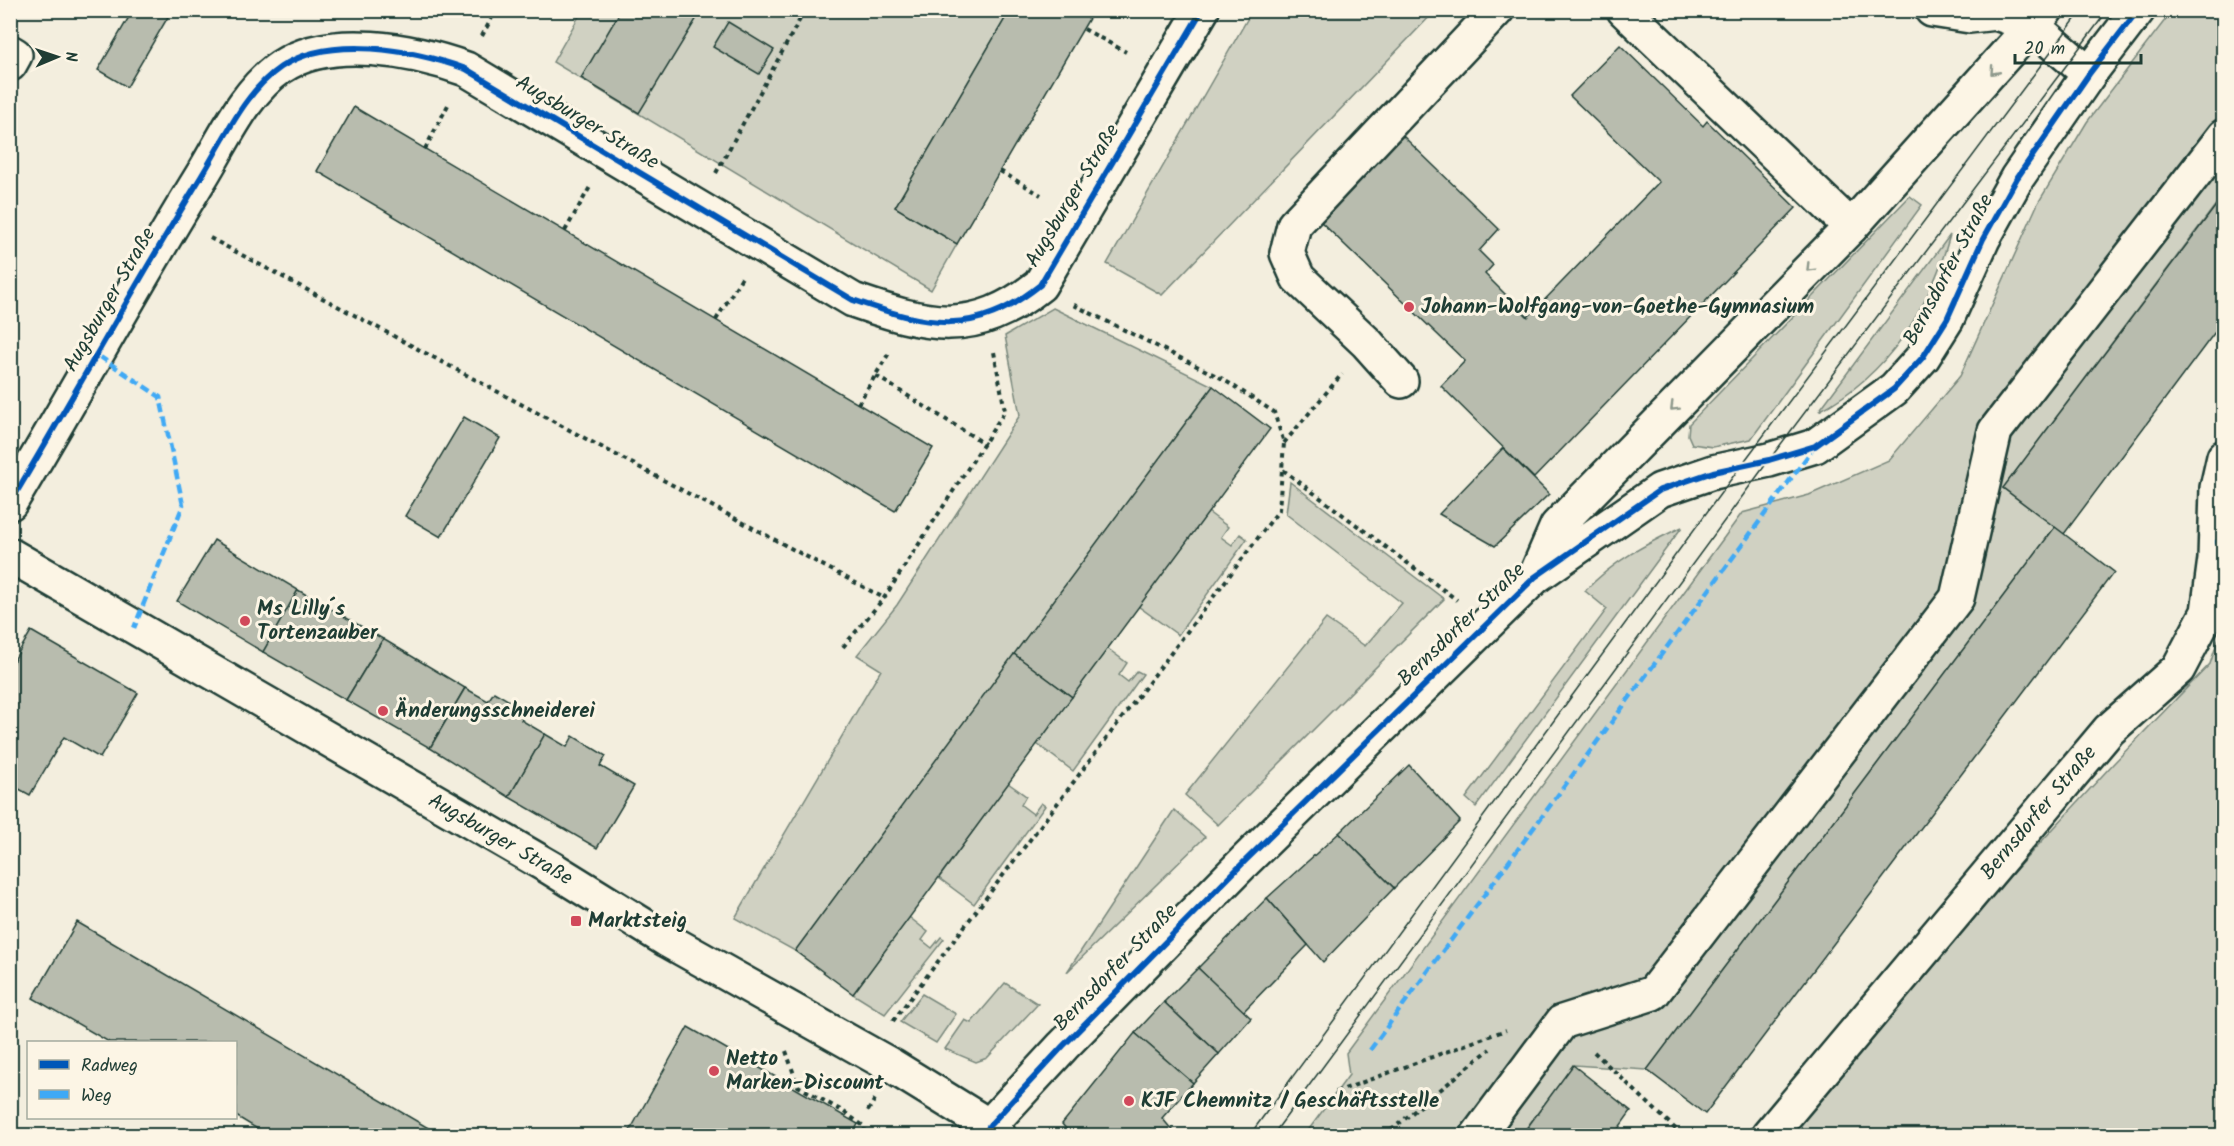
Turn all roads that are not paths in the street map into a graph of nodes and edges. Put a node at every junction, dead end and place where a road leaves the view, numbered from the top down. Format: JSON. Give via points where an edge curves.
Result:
{"nodes":[{"id":1,"x":1202,"y":10,"type":"edge"},
{"id":2,"x":1497,"y":10,"type":"edge"},
{"id":3,"x":1624,"y":10,"type":"edge"},
{"id":4,"x":1932,"y":10,"type":"edge"},
{"id":5,"x":2138,"y":10,"type":"edge"},
{"id":6,"x":2040,"y":18,"type":"edge"},
{"id":7,"x":10,"y":52,"type":"edge"},
{"id":8,"x":10,"y":64,"type":"edge"},
{"id":9,"x":2089,"y":75,"type":"junction"},
{"id":10,"x":2223,"y":136,"type":"edge"},
{"id":11,"x":1851,"y":226,"type":"junction"},
{"id":12,"x":1401,"y":381,"type":"dead end"},
{"id":13,"x":2223,"y":457,"type":"edge"},
{"id":14,"x":10,"y":503,"type":"edge"},
{"id":15,"x":10,"y":555,"type":"edge"},
{"id":16,"x":1535,"y":577,"type":"junction"},
{"id":17,"x":991,"y":1132,"type":"edge"},
{"id":18,"x":1477,"y":1136,"type":"edge"},
{"id":19,"x":1768,"y":1136,"type":"edge"}],
"edges":[{"from":1,"to":14,"type":"street","name":"Augsburger Straße","via":[[1040,285],[1016,303],[986,316],[932,323],[853,300],[465,69],[429,56],[322,50],[282,67],[254,90]]},
{"from":2,"to":12,"type":"street","via":[[1294,225],[1287,253],[1298,278]]},
{"from":3,"to":11,"type":"street"},
{"from":4,"to":6,"type":"street","via":[[1970,16],[1996,13]]},
{"from":5,"to":9,"type":"street","name":"Bernsdorfer Straße"},
{"from":6,"to":9,"type":"street"},
{"from":6,"to":11,"type":"street","name":"Bernsdorfer Straße","one_way":true},
{"from":7,"to":8,"type":"street","via":[[15,55]]},
{"from":9,"to":16,"type":"street","name":"Bernsdorfer Straße","via":[[2017,178],[1983,239],[1947,319],[1923,357],[1894,389],[1815,446],[1660,490]]},
{"from":10,"to":18,"type":"street","via":[[1995,431],[1957,598],[1653,993],[1562,1022]]},
{"from":11,"to":16,"type":"street","name":"Bernsdorfer Straße","one_way":true,"via":[[1557,526]]},
{"from":13,"to":19,"type":"street","name":"Bernsdorfer Straße","via":[[2208,612],[2178,669],[2109,730]]},
{"from":15,"to":17,"type":"street","name":"Augsburger Straße","via":[[869,1053]]},
{"from":16,"to":17,"type":"street","name":"Bernsdorfer Straße","via":[[1063,1046]]}]}
